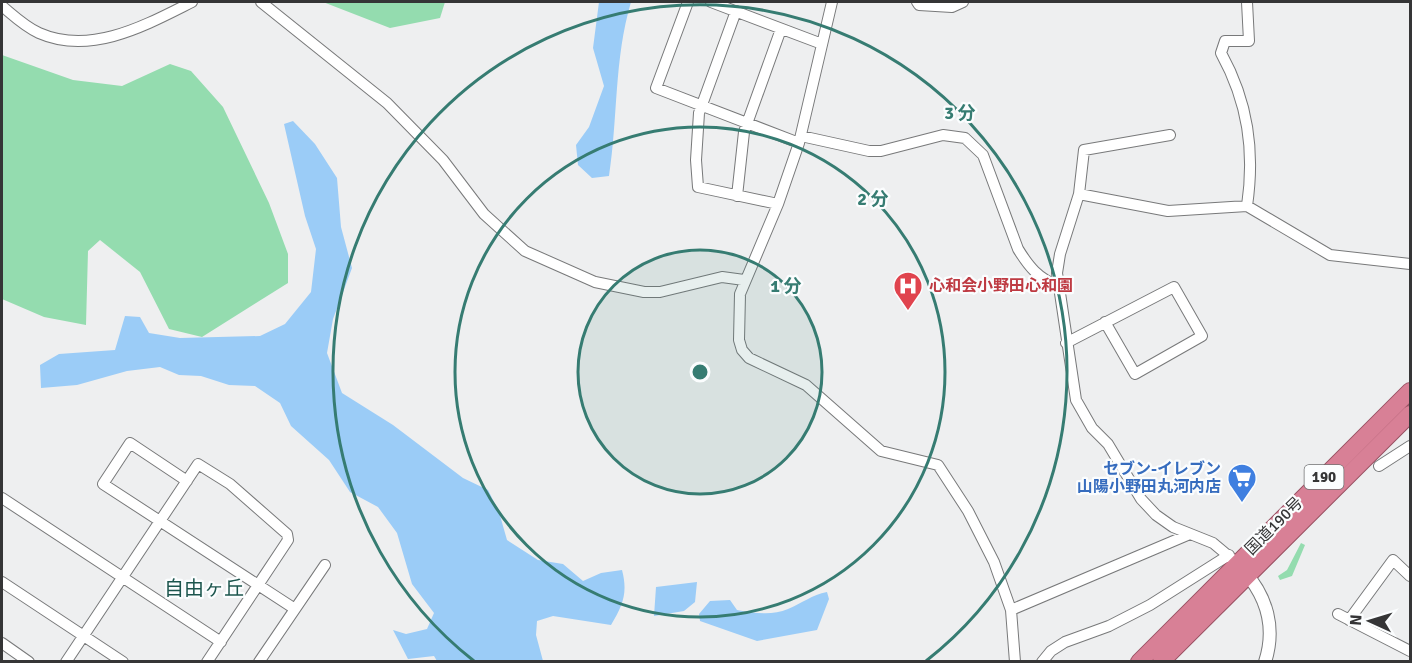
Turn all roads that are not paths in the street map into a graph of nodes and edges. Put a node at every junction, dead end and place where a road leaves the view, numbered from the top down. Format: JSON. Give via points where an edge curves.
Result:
{"nodes":[{"id":1,"x":192,"y":2,"type":"edge"},
{"id":2,"x":261,"y":2,"type":"edge"},
{"id":3,"x":688,"y":2,"type":"edge"},
{"id":4,"x":711,"y":2,"type":"edge"},
{"id":5,"x":832,"y":2,"type":"edge"},
{"id":6,"x":917,"y":2,"type":"edge"},
{"id":7,"x":963,"y":2,"type":"edge"},
{"id":8,"x":1247,"y":2,"type":"edge"},
{"id":9,"x":4,"y":10,"type":"edge"},
{"id":10,"x":736,"y":11,"type":"junction"},
{"id":11,"x":781,"y":29,"type":"junction"},
{"id":12,"x":822,"y":44,"type":"junction"},
{"id":13,"x":701,"y":106,"type":"junction"},
{"id":14,"x":747,"y":124,"type":"junction"},
{"id":15,"x":1170,"y":135,"type":"dead end"},
{"id":16,"x":800,"y":139,"type":"junction"},
{"id":17,"x":1079,"y":194,"type":"junction"},
{"id":18,"x":737,"y":196,"type":"junction"},
{"id":19,"x":778,"y":204,"type":"junction"},
{"id":20,"x":1247,"y":206,"type":"junction"},
{"id":21,"x":1410,"y":264,"type":"edge"},
{"id":22,"x":744,"y":280,"type":"junction"},
{"id":23,"x":1058,"y":286,"type":"junction"},
{"id":24,"x":1105,"y":322,"type":"junction"},
{"id":25,"x":1066,"y":343,"type":"junction"},
{"id":26,"x":1410,"y":391,"type":"edge"},
{"id":27,"x":1410,"y":414,"type":"edge"},
{"id":28,"x":1410,"y":446,"type":"edge"},
{"id":29,"x":1379,"y":466,"type":"dead end"},
{"id":30,"x":187,"y":481,"type":"junction"},
{"id":31,"x":2,"y":498,"type":"edge"},
{"id":32,"x":159,"y":522,"type":"junction"},
{"id":33,"x":1190,"y":534,"type":"junction"},
{"id":34,"x":325,"y":565,"type":"dead end"},
{"id":35,"x":1238,"y":565,"type":"junction"},
{"id":36,"x":1410,"y":576,"type":"edge"},
{"id":37,"x":122,"y":578,"type":"junction"},
{"id":38,"x":2,"y":582,"type":"edge"},
{"id":39,"x":258,"y":585,"type":"junction"},
{"id":40,"x":295,"y":609,"type":"junction"},
{"id":41,"x":1011,"y":610,"type":"junction"},
{"id":42,"x":1338,"y":614,"type":"dead end"},
{"id":43,"x":1349,"y":620,"type":"junction"},
{"id":44,"x":84,"y":635,"type":"junction"},
{"id":45,"x":221,"y":642,"type":"junction"},
{"id":46,"x":2,"y":644,"type":"edge"},
{"id":47,"x":1410,"y":651,"type":"edge"},
{"id":48,"x":29,"y":662,"type":"edge"},
{"id":49,"x":66,"y":662,"type":"edge"},
{"id":50,"x":123,"y":662,"type":"edge"},
{"id":51,"x":207,"y":662,"type":"edge"},
{"id":52,"x":259,"y":662,"type":"edge"},
{"id":53,"x":1015,"y":662,"type":"edge"},
{"id":54,"x":1042,"y":662,"type":"edge"},
{"id":55,"x":1139,"y":662,"type":"edge"},
{"id":56,"x":1161,"y":662,"type":"edge"},
{"id":57,"x":1264,"y":662,"type":"edge"}],
"edges":[{"from":1,"to":9,"type":"street","via":[[157,20],[99,40],[60,40],[24,25]]},
{"from":2,"to":22,"type":"street","via":[[387,103],[443,160],[484,214],[525,251],[595,282],[644,292],[660,292],[722,276]]},
{"from":3,"to":13,"type":"street","via":[[656,88]]},
{"from":4,"to":10,"type":"street"},
{"from":5,"to":12,"type":"street"},
{"from":6,"to":7,"type":"street","via":[[919,6],[952,7]]},
{"from":8,"to":20,"type":"street","via":[[1249,41],[1225,41],[1221,52],[1235,79],[1249,130]]},
{"from":10,"to":11,"type":"street"},
{"from":10,"to":13,"type":"street"},
{"from":11,"to":12,"type":"street"},
{"from":11,"to":14,"type":"street"},
{"from":12,"to":16,"type":"street"},
{"from":13,"to":14,"type":"street"},
{"from":13,"to":18,"type":"street","via":[[698,187]]},
{"from":14,"to":16,"type":"street"},
{"from":14,"to":18,"type":"street"},
{"from":15,"to":17,"type":"street","via":[[1084,150]]},
{"from":16,"to":19,"type":"street"},
{"from":16,"to":23,"type":"street","via":[[881,151],[943,135],[965,138],[983,155],[1018,249],[1045,280]]},
{"from":17,"to":20,"type":"street","via":[[1168,211]]},
{"from":17,"to":23,"type":"street","via":[[1060,254]]},
{"from":18,"to":19,"type":"street"},
{"from":19,"to":22,"type":"street"},
{"from":20,"to":21,"type":"street","via":[[1330,255]]},
{"from":22,"to":41,"type":"street","via":[[738,319],[742,350],[749,358],[806,385],[881,451],[938,465],[994,562]]},
{"from":23,"to":25,"type":"street"},
{"from":24,"to":24,"type":"street","via":[[1135,375],[1202,336],[1174,286]]},
{"from":24,"to":25,"type":"street"},
{"from":25,"to":33,"type":"street","via":[[1076,400],[1092,428],[1108,444],[1141,499],[1156,515]]},
{"from":26,"to":35,"type":"highway","name":"国道190号","number":"190"},
{"from":27,"to":35,"type":"highway","name":"国道190号","number":"190"},
{"from":28,"to":29,"type":"street"},
{"from":30,"to":32,"type":"street"},
{"from":30,"to":32,"type":"street","via":[[130,443],[103,484]]},
{"from":30,"to":39,"type":"street","via":[[198,464],[230,484],[287,534],[288,540]]},
{"from":31,"to":37,"type":"street"},
{"from":32,"to":37,"type":"street"},
{"from":32,"to":39,"type":"street"},
{"from":33,"to":35,"type":"street","via":[[1213,543]]},
{"from":33,"to":41,"type":"street"},
{"from":34,"to":40,"type":"street"},
{"from":35,"to":54,"type":"street","via":[[1109,626],[1065,642]]},
{"from":35,"to":55,"type":"highway","name":"国道190号","number":"190"},
{"from":35,"to":56,"type":"highway","name":"国道190号","number":"190"},
{"from":35,"to":57,"type":"street","via":[[1267,608],[1270,634]]},
{"from":36,"to":43,"type":"street","via":[[1393,560]]},
{"from":37,"to":44,"type":"street"},
{"from":37,"to":45,"type":"street"},
{"from":38,"to":44,"type":"street"},
{"from":39,"to":40,"type":"street"},
{"from":39,"to":45,"type":"street"},
{"from":40,"to":52,"type":"street"},
{"from":41,"to":53,"type":"street"},
{"from":42,"to":43,"type":"street"},
{"from":43,"to":47,"type":"street"},
{"from":44,"to":49,"type":"street"},
{"from":44,"to":50,"type":"street"},
{"from":45,"to":51,"type":"street"},
{"from":46,"to":48,"type":"street"}]}
